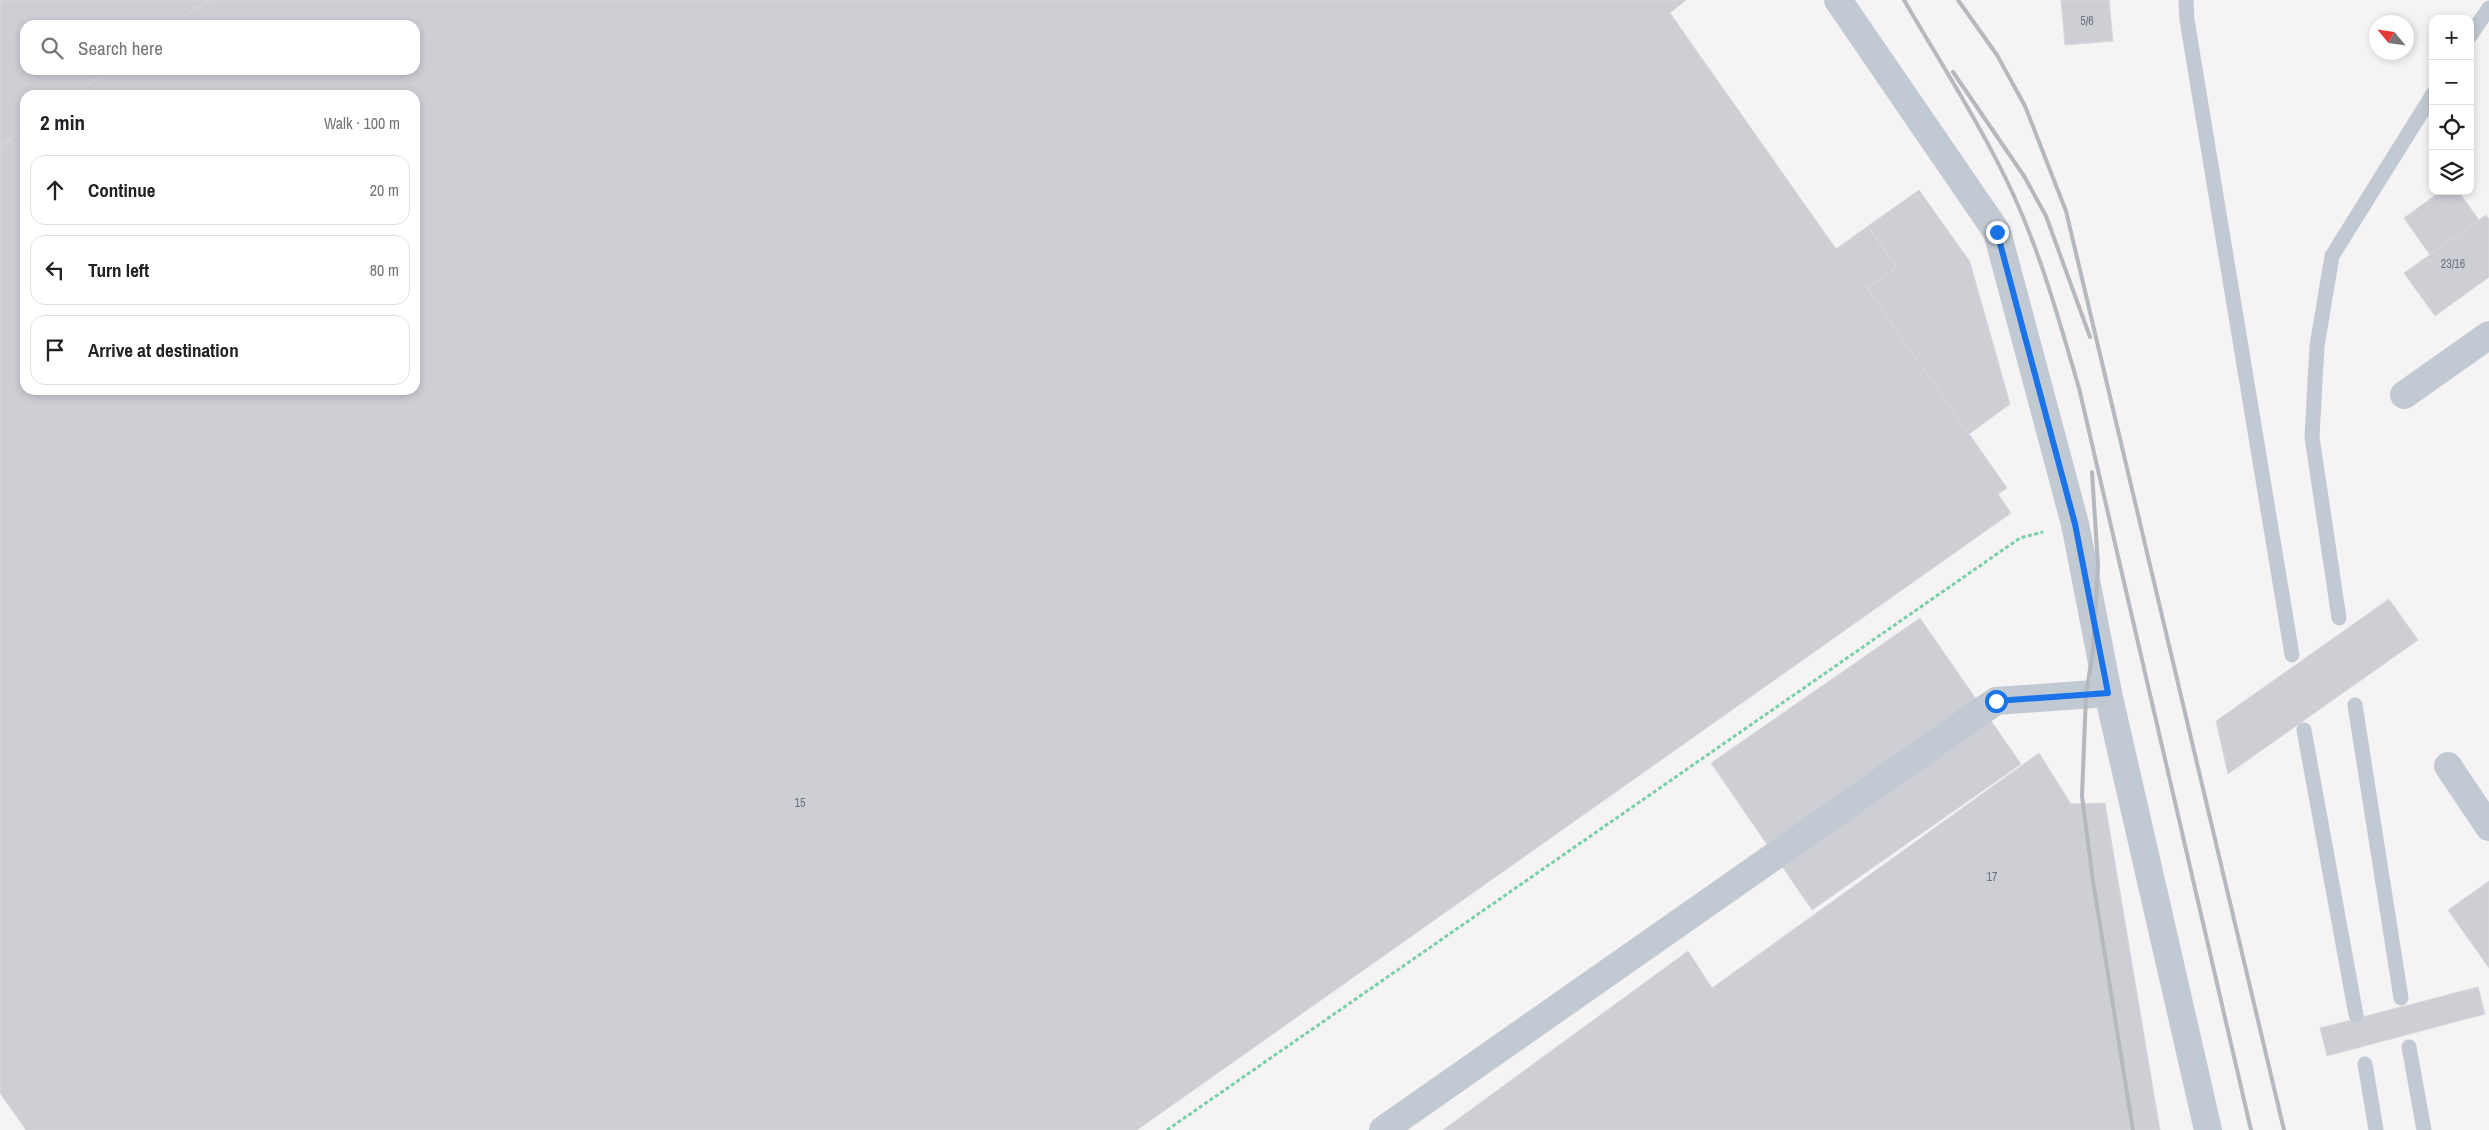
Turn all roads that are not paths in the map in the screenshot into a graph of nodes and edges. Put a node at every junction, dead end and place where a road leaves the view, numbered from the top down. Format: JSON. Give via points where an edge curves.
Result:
{"nodes":[{"id":1,"x":1838,"y":0,"type":"edge"},
{"id":2,"x":2186,"y":0,"type":"edge"},
{"id":3,"x":2489,"y":8,"type":"edge"},
{"id":4,"x":2474,"y":30,"type":"edge"},
{"id":5,"x":2429,"y":100,"type":"edge"},
{"id":6,"x":2489,"y":335,"type":"edge"},
{"id":7,"x":2404,"y":395,"type":"dead end"},
{"id":8,"x":2339,"y":618,"type":"dead end"},
{"id":9,"x":2292,"y":655,"type":"dead end"},
{"id":10,"x":2108,"y":693,"type":"junction"},
{"id":11,"x":2355,"y":705,"type":"dead end"},
{"id":12,"x":2304,"y":730,"type":"dead end"},
{"id":13,"x":2448,"y":766,"type":"dead end"},
{"id":14,"x":2489,"y":827,"type":"edge"},
{"id":15,"x":2401,"y":998,"type":"dead end"},
{"id":16,"x":2356,"y":1014,"type":"dead end"},
{"id":17,"x":2409,"y":1047,"type":"dead end"},
{"id":18,"x":2365,"y":1064,"type":"dead end"},
{"id":19,"x":1382,"y":1130,"type":"edge"},
{"id":20,"x":2208,"y":1130,"type":"edge"},
{"id":21,"x":2376,"y":1130,"type":"edge"},
{"id":22,"x":2424,"y":1130,"type":"edge"}],
"edges":[{"from":1,"to":10,"type":"street","via":[[1997,232],[2075,524]]},
{"from":2,"to":9,"type":"lane"},
{"from":3,"to":4,"type":"lane"},
{"from":5,"to":8,"type":"lane","via":[[2332,256],[2317,346],[2312,437]]},
{"from":6,"to":7,"type":"street"},
{"from":10,"to":19,"type":"street","via":[[1996,701]]},
{"from":10,"to":20,"type":"street"},
{"from":11,"to":15,"type":"lane"},
{"from":12,"to":16,"type":"lane"},
{"from":13,"to":14,"type":"street"},
{"from":17,"to":22,"type":"lane"},
{"from":18,"to":21,"type":"lane"}]}
